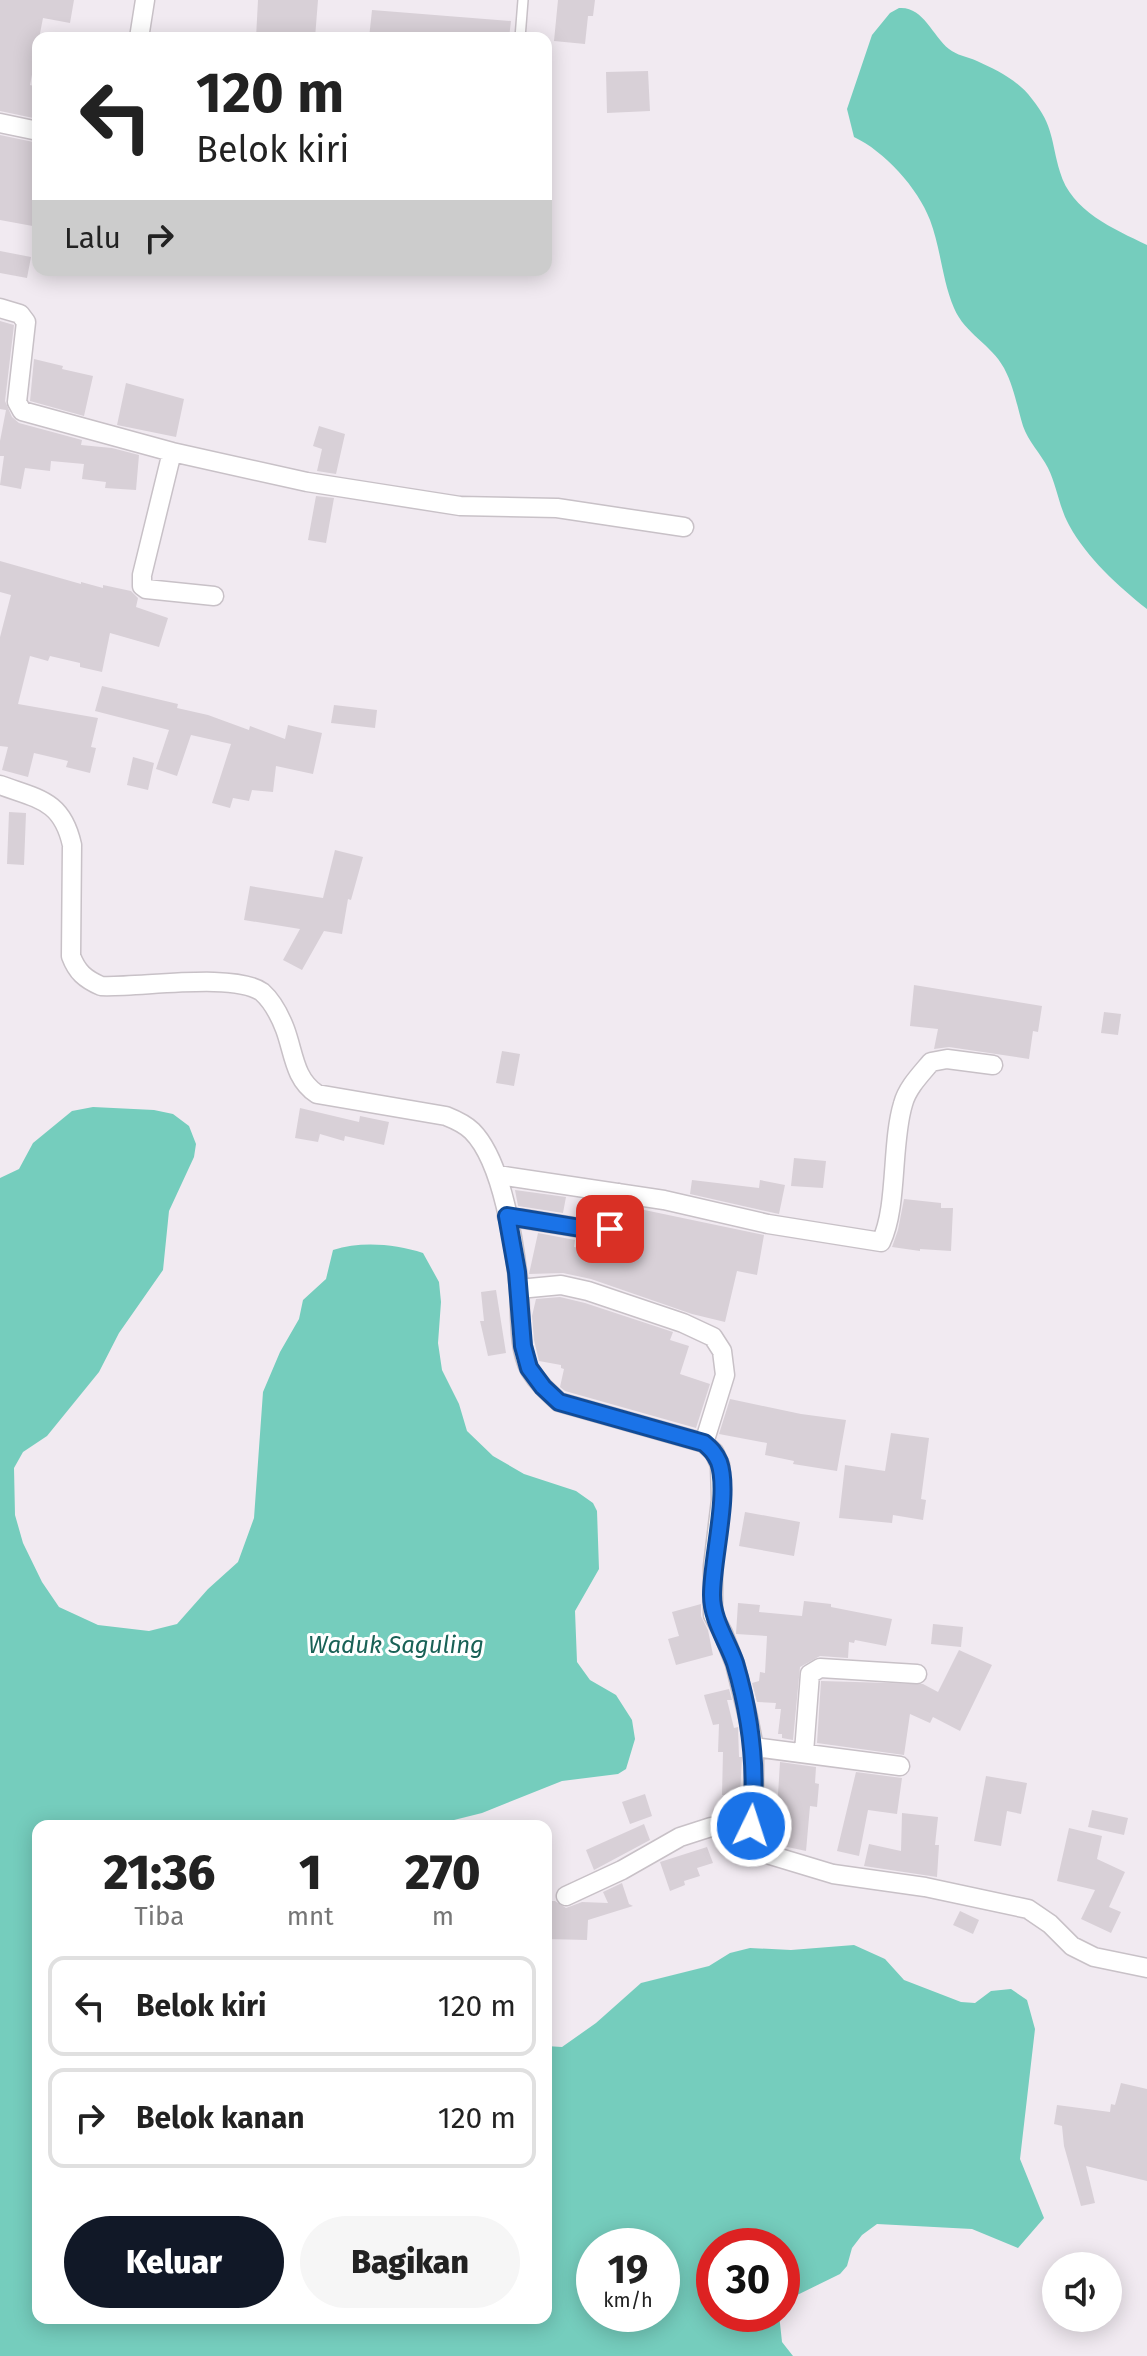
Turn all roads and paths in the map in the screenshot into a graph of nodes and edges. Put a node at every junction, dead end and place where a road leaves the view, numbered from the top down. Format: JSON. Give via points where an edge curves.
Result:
{"nodes":[{"id":1,"x":145,"y":0,"type":"edge"},
{"id":2,"x":523,"y":0,"type":"edge"},
{"id":3,"x":140,"y":32,"type":"edge"},
{"id":4,"x":520,"y":32,"type":"edge"},
{"id":5,"x":0,"y":123,"type":"edge"},
{"id":6,"x":32,"y":130,"type":"edge"},
{"id":7,"x":0,"y":308,"type":"edge"},
{"id":8,"x":172,"y":452,"type":"junction"},
{"id":9,"x":684,"y":527,"type":"dead end"},
{"id":10,"x":214,"y":596,"type":"dead end"},
{"id":11,"x":0,"y":785,"type":"edge"},
{"id":12,"x":993,"y":1065,"type":"dead end"},
{"id":13,"x":498,"y":1175,"type":"junction"},
{"id":14,"x":619,"y":1193,"type":"junction"},
{"id":15,"x":507,"y":1216,"type":"junction"},
{"id":16,"x":519,"y":1289,"type":"junction"},
{"id":17,"x":704,"y":1443,"type":"junction"},
{"id":18,"x":917,"y":1674,"type":"dead end"},
{"id":19,"x":754,"y":1747,"type":"junction"},
{"id":20,"x":804,"y":1752,"type":"junction"},
{"id":21,"x":900,"y":1766,"type":"dead end"},
{"id":22,"x":751,"y":1826,"type":"junction"},
{"id":23,"x":566,"y":1896,"type":"dead end"},
{"id":24,"x":1147,"y":1968,"type":"edge"}],
"edges":[{"from":1,"to":3,"type":"street"},
{"from":2,"to":4,"type":"lane"},
{"from":5,"to":6,"type":"street"},
{"from":7,"to":8,"type":"street","via":[[20,314],[26,322],[17,402],[22,411]]},
{"from":8,"to":9,"type":"street","via":[[307,482],[460,506],[557,508]]},
{"from":8,"to":10,"type":"street","via":[[142,586]]},
{"from":11,"to":13,"type":"street","via":[[46,802],[63,818],[72,845],[71,956],[88,981],[120,987],[224,982],[261,992],[279,1016],[306,1087],[317,1094],[446,1116],[464,1124]]},
{"from":12,"to":14,"type":"street","via":[[931,1062],[915,1082],[903,1103],[881,1242]]},
{"from":13,"to":14,"type":"street"},
{"from":13,"to":15,"type":"street"},
{"from":14,"to":15,"type":"street","via":[[614,1222],[605,1232]]},
{"from":15,"to":16,"type":"street"},
{"from":16,"to":17,"type":"street","via":[[529,1368],[559,1402]]},
{"from":16,"to":17,"type":"street","via":[[561,1285],[588,1291],[713,1337],[722,1351],[725,1375]]},
{"from":17,"to":19,"type":"street","via":[[720,1465],[713,1615],[735,1664]]},
{"from":18,"to":20,"type":"street","via":[[814,1670]]},
{"from":19,"to":20,"type":"street"},
{"from":19,"to":22,"type":"street"},
{"from":20,"to":21,"type":"street"},
{"from":22,"to":23,"type":"street","via":[[711,1827],[680,1837]]},
{"from":22,"to":24,"type":"street","via":[[770,1855],[833,1874],[1028,1909],[1072,1946],[1094,1957]]}]}
